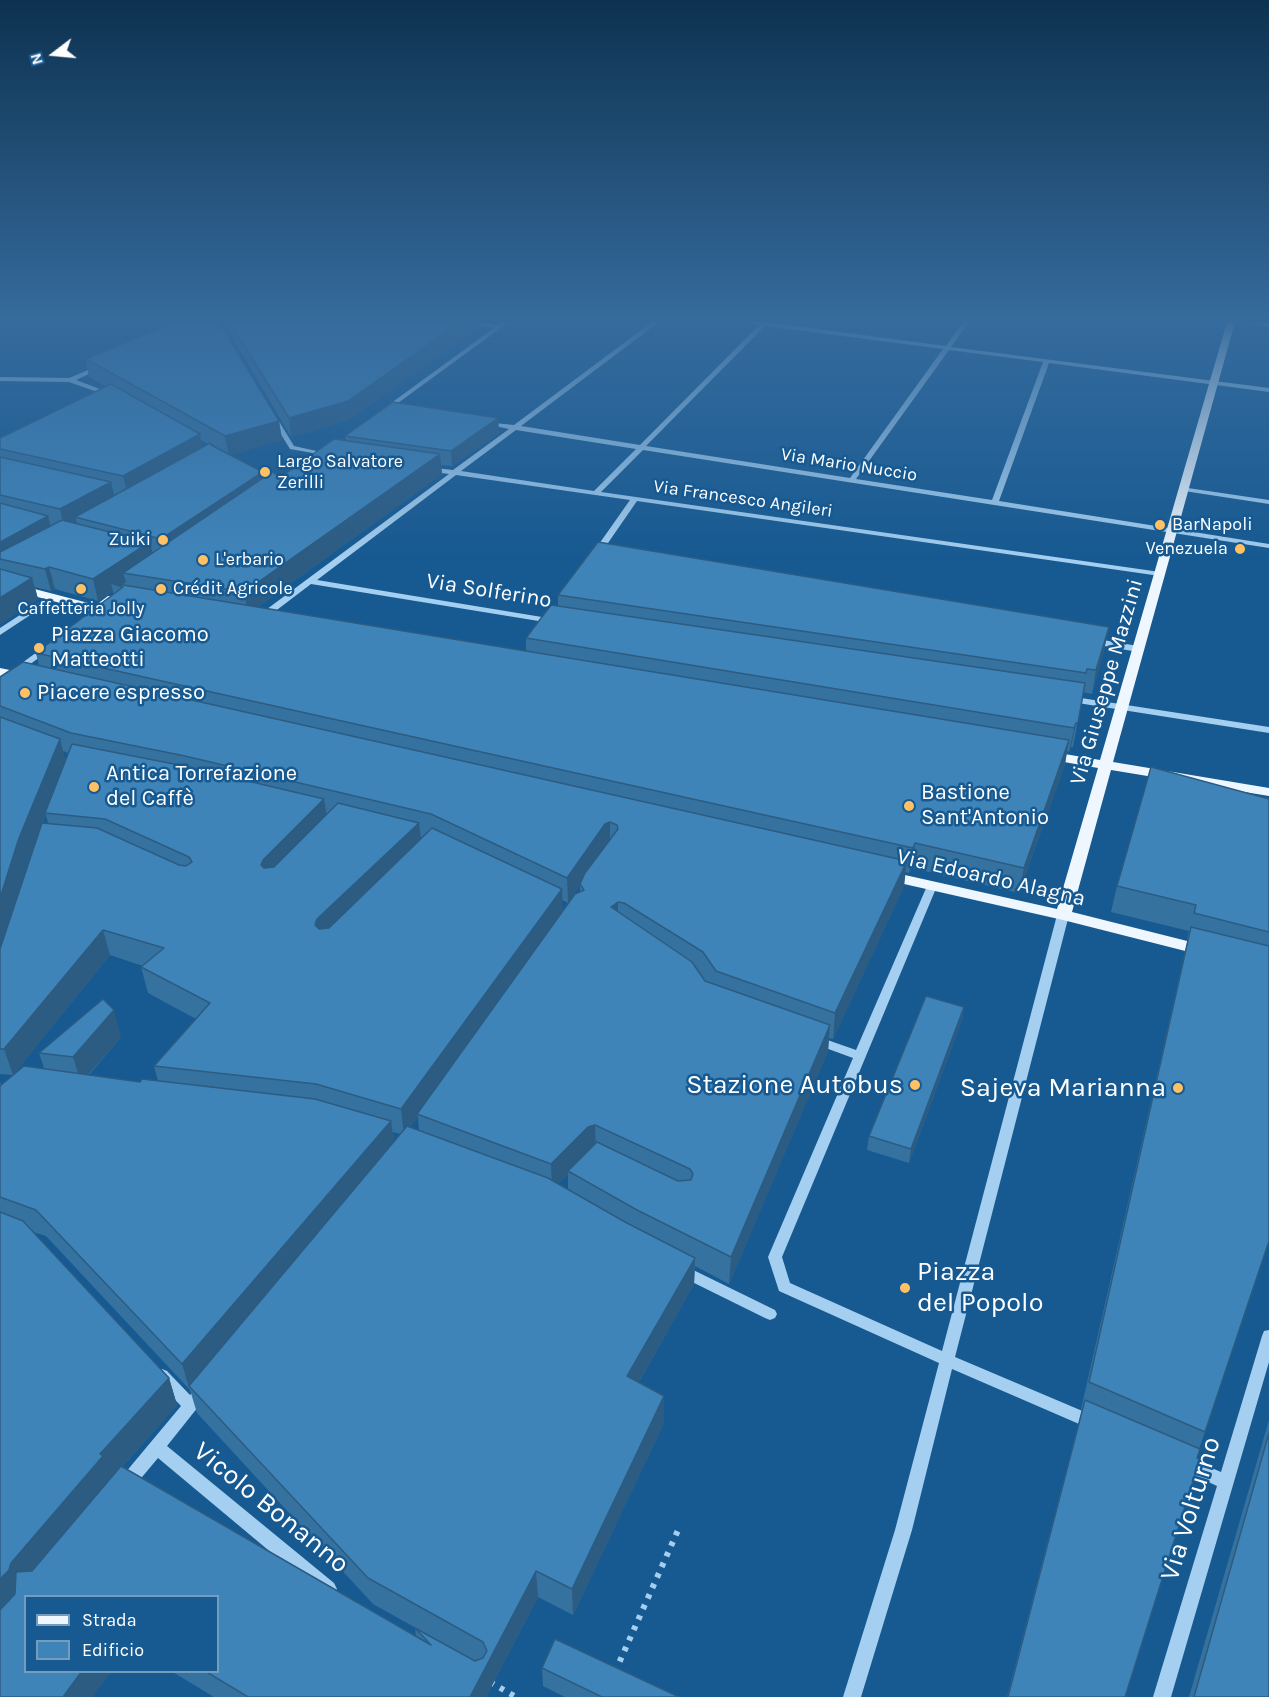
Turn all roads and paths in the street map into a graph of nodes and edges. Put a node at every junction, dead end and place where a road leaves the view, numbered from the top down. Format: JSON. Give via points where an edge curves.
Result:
{"nodes":[{"id":1,"x":397,"y":401,"type":"edge"},
{"id":2,"x":551,"y":401,"type":"edge"},
{"id":3,"x":686,"y":401,"type":"edge"},
{"id":4,"x":909,"y":401,"type":"edge"},
{"id":5,"x":1032,"y":401,"type":"edge"},
{"id":6,"x":1209,"y":401,"type":"edge"},
{"id":7,"x":388,"y":408,"type":"junction"},
{"id":8,"x":400,"y":409,"type":"edge"},
{"id":9,"x":269,"y":410,"type":"edge"},
{"id":10,"x":379,"y":414,"type":"edge"},
{"id":11,"x":481,"y":422,"type":"edge"},
{"id":12,"x":515,"y":428,"type":"junction"},
{"id":13,"x":641,"y":447,"type":"junction"},
{"id":14,"x":309,"y":462,"type":"edge"},
{"id":15,"x":421,"y":468,"type":"edge"},
{"id":16,"x":454,"y":473,"type":"junction"},
{"id":17,"x":852,"y":480,"type":"junction"},
{"id":18,"x":1184,"y":489,"type":"junction"},
{"id":19,"x":595,"y":494,"type":"junction"},
{"id":20,"x":635,"y":499,"type":"junction"},
{"id":21,"x":1269,"y":502,"type":"edge"},
{"id":22,"x":995,"y":503,"type":"junction"},
{"id":23,"x":1172,"y":531,"type":"junction"},
{"id":24,"x":1269,"y":546,"type":"edge"},
{"id":25,"x":594,"y":556,"type":"junction"},
{"id":26,"x":606,"y":558,"type":"edge"},
{"id":27,"x":587,"y":566,"type":"edge"},
{"id":28,"x":1160,"y":574,"type":"junction"},
{"id":29,"x":308,"y":581,"type":"junction"},
{"id":30,"x":0,"y":583,"type":"edge"},
{"id":31,"x":120,"y":596,"type":"edge"},
{"id":32,"x":52,"y":598,"type":"junction"},
{"id":33,"x":554,"y":612,"type":"edge"},
{"id":34,"x":251,"y":620,"type":"joint"},
{"id":35,"x":547,"y":621,"type":"junction"},
{"id":36,"x":559,"y":623,"type":"edge"},
{"id":37,"x":280,"y":625,"type":"edge"},
{"id":38,"x":541,"y":629,"type":"edge"},
{"id":39,"x":0,"y":632,"type":"edge"},
{"id":40,"x":61,"y":638,"type":"edge"},
{"id":41,"x":1080,"y":639,"type":"edge"},
{"id":42,"x":1138,"y":649,"type":"junction"},
{"id":43,"x":6,"y":674,"type":"edge"},
{"id":44,"x":36,"y":680,"type":"edge"},
{"id":45,"x":0,"y":683,"type":"edge"},
{"id":46,"x":1063,"y":698,"type":"edge"},
{"id":47,"x":1122,"y":707,"type":"junction"},
{"id":48,"x":1269,"y":729,"type":"edge"},
{"id":49,"x":1034,"y":753,"type":"edge"},
{"id":50,"x":1105,"y":765,"type":"junction"},
{"id":51,"x":1137,"y":770,"type":"junction"},
{"id":52,"x":1269,"y":792,"type":"edge"},
{"id":53,"x":1236,"y":798,"type":"edge"},
{"id":54,"x":872,"y":873,"type":"edge"},
{"id":55,"x":932,"y":886,"type":"junction"},
{"id":56,"x":1063,"y":915,"type":"junction"},
{"id":57,"x":1223,"y":955,"type":"edge"},
{"id":58,"x":808,"y":1037,"type":"edge"},
{"id":59,"x":859,"y":1056,"type":"junction"},
{"id":60,"x":672,"y":1265,"type":"edge"},
{"id":61,"x":770,"y":1314,"type":"dead end"},
{"id":62,"x":1269,"y":1336,"type":"edge"},
{"id":63,"x":947,"y":1360,"type":"junction"},
{"id":64,"x":151,"y":1363,"type":"edge"},
{"id":65,"x":213,"y":1379,"type":"edge"},
{"id":66,"x":190,"y":1406,"type":"junction"},
{"id":67,"x":1110,"y":1431,"type":"edge"},
{"id":68,"x":157,"y":1448,"type":"junction"},
{"id":69,"x":1173,"y":1458,"type":"edge"},
{"id":70,"x":1226,"y":1482,"type":"junction"},
{"id":71,"x":113,"y":1500,"type":"edge"},
{"id":72,"x":679,"y":1528,"type":"dead end"},
{"id":73,"x":346,"y":1601,"type":"edge"},
{"id":74,"x":606,"y":1666,"type":"edge"},
{"id":75,"x":616,"y":1670,"type":"junction"},
{"id":76,"x":625,"y":1674,"type":"edge"},
{"id":77,"x":479,"y":1675,"type":"edge"},
{"id":78,"x":612,"y":1679,"type":"edge"},
{"id":79,"x":505,"y":1694,"type":"edge"},
{"id":80,"x":516,"y":1697,"type":"edge"},
{"id":81,"x":852,"y":1697,"type":"edge"},
{"id":82,"x":1162,"y":1697,"type":"edge"}],
"edges":[{"from":1,"to":7,"type":"street"},
{"from":2,"to":12,"type":"street"},
{"from":3,"to":13,"type":"street"},
{"from":4,"to":17,"type":"street"},
{"from":5,"to":22,"type":"street"},
{"from":6,"to":18,"type":"main road","name":"Via Giuseppe Mazzini"},
{"from":7,"to":8,"type":"street"},
{"from":7,"to":10,"type":"street"},
{"from":9,"to":14,"type":"street","via":[[292,448],[327,453]]},
{"from":11,"to":12,"type":"street","name":"Via Mario Nuccio"},
{"from":12,"to":13,"type":"street","name":"Via Mario Nuccio"},
{"from":12,"to":16,"type":"street"},
{"from":13,"to":17,"type":"street","name":"Via Mario Nuccio"},
{"from":13,"to":19,"type":"street"},
{"from":15,"to":16,"type":"street","name":"Via Francesco Angileri"},
{"from":16,"to":19,"type":"street","name":"Via Francesco Angileri"},
{"from":16,"to":29,"type":"street"},
{"from":17,"to":22,"type":"street","name":"Via Mario Nuccio"},
{"from":18,"to":21,"type":"street"},
{"from":18,"to":23,"type":"main road","name":"Via Giuseppe Mazzini"},
{"from":19,"to":20,"type":"street","name":"Via Francesco Angileri"},
{"from":20,"to":25,"type":"street"},
{"from":20,"to":28,"type":"street","name":"Via Francesco Angileri"},
{"from":22,"to":23,"type":"street","name":"Via Mario Nuccio"},
{"from":23,"to":24,"type":"street","name":"Via Mario Nuccio"},
{"from":23,"to":28,"type":"main road","name":"Via Giuseppe Mazzini"},
{"from":25,"to":26,"type":"street"},
{"from":25,"to":27,"type":"street"},
{"from":28,"to":42,"type":"main road","name":"Via Giuseppe Mazzini"},
{"from":29,"to":34,"type":"street"},
{"from":29,"to":35,"type":"street","name":"Via Solferino"},
{"from":30,"to":32,"type":"main road"},
{"from":31,"to":32,"type":"main road","via":[[93,612]]},
{"from":32,"to":39,"type":"street"},
{"from":33,"to":35,"type":"street"},
{"from":34,"to":37,"type":"main road"},
{"from":35,"to":36,"type":"street","name":"Via Solferino"},
{"from":35,"to":38,"type":"street"},
{"from":40,"to":43,"type":"street"},
{"from":41,"to":42,"type":"street"},
{"from":42,"to":47,"type":"main road","name":"Via Giuseppe Mazzini"},
{"from":43,"to":44,"type":"main road"},
{"from":43,"to":45,"type":"street"},
{"from":46,"to":47,"type":"street"},
{"from":47,"to":48,"type":"street"},
{"from":47,"to":50,"type":"main road","name":"Via Giuseppe Mazzini"},
{"from":49,"to":50,"type":"main road"},
{"from":50,"to":51,"type":"main road"},
{"from":50,"to":56,"type":"main road","name":"Via Giuseppe Mazzini"},
{"from":51,"to":52,"type":"main road"},
{"from":51,"to":53,"type":"street"},
{"from":54,"to":55,"type":"main road","name":"Via Edoardo Alagna"},
{"from":55,"to":56,"type":"main road","name":"Via Edoardo Alagna"},
{"from":55,"to":59,"type":"street"},
{"from":56,"to":57,"type":"main road","name":"Via Edoardo Alagna"},
{"from":56,"to":63,"type":"street"},
{"from":58,"to":59,"type":"street"},
{"from":59,"to":63,"type":"street","via":[[775,1257],[784,1287]]},
{"from":60,"to":61,"type":"street"},
{"from":62,"to":70,"type":"street","name":"Via Volturno"},
{"from":63,"to":67,"type":"street"},
{"from":63,"to":81,"type":"street","via":[[913,1500]]},
{"from":64,"to":66,"type":"street"},
{"from":65,"to":66,"type":"street"},
{"from":66,"to":68,"type":"street"},
{"from":68,"to":71,"type":"street"},
{"from":68,"to":73,"type":"street","name":"Vicolo Bonanno"},
{"from":69,"to":70,"type":"street"},
{"from":70,"to":82,"type":"street","name":"Via Volturno"},
{"from":72,"to":75,"type":"path"},
{"from":74,"to":75,"type":"path"},
{"from":75,"to":76,"type":"path"},
{"from":75,"to":78,"type":"path"},
{"from":77,"to":79,"type":"path"},
{"from":79,"to":80,"type":"path"}]}
